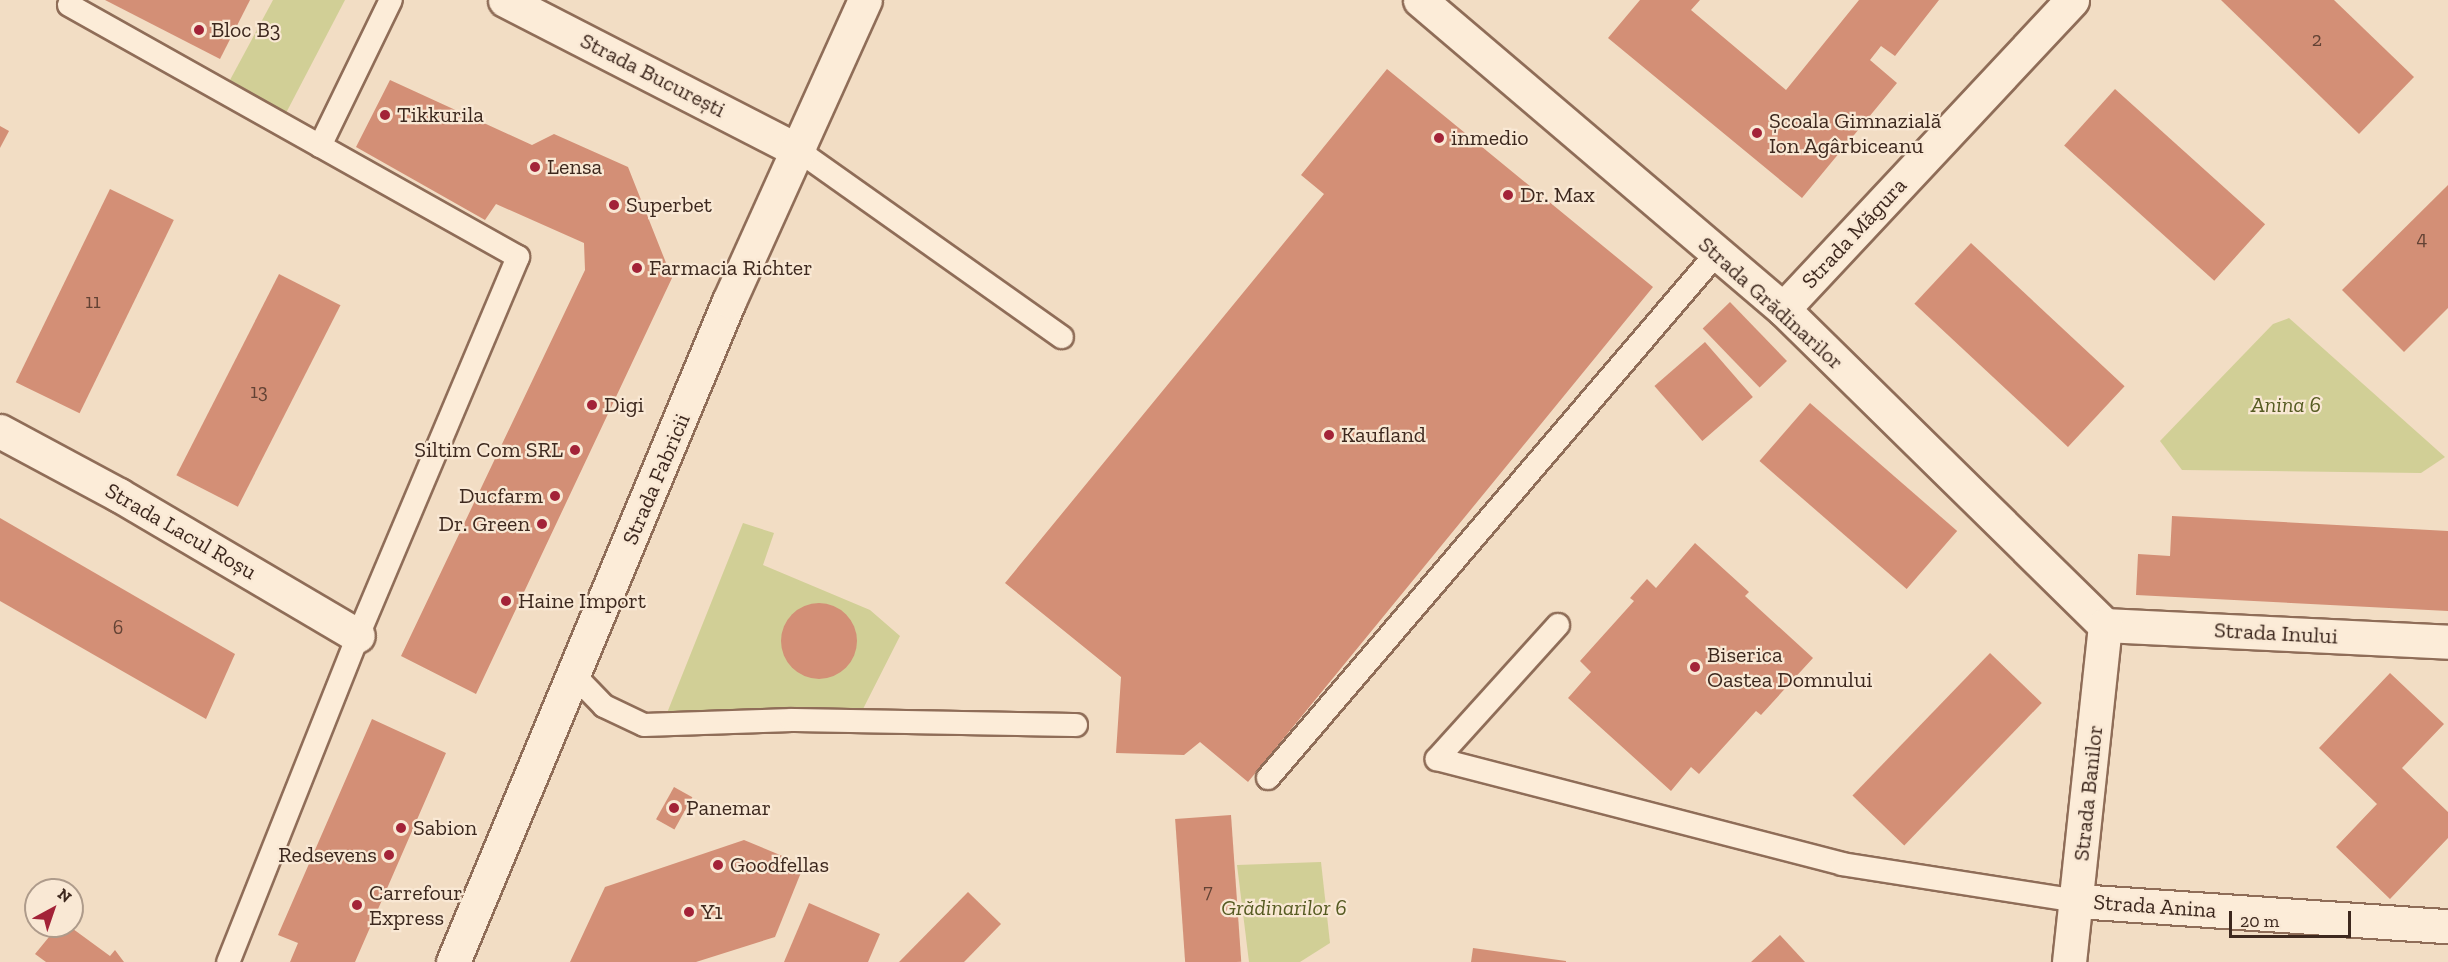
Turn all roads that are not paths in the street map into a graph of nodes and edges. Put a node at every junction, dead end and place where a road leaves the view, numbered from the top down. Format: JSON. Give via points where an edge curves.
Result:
{"nodes":[{"id":1,"x":391,"y":0,"type":"edge"},
{"id":2,"x":505,"y":0,"type":"edge"},
{"id":3,"x":865,"y":0,"type":"edge"},
{"id":4,"x":1420,"y":0,"type":"edge"},
{"id":5,"x":2072,"y":0,"type":"edge"},
{"id":6,"x":69,"y":5,"type":"dead end"},
{"id":7,"x":320,"y":146,"type":"junction"},
{"id":8,"x":799,"y":151,"type":"junction"},
{"id":9,"x":1717,"y":253,"type":"junction"},
{"id":10,"x":1783,"y":309,"type":"junction"},
{"id":11,"x":1062,"y":337,"type":"dead end"},
{"id":12,"x":0,"y":431,"type":"edge"},
{"id":13,"x":1558,"y":625,"type":"dead end"},
{"id":14,"x":2104,"y":625,"type":"junction"},
{"id":15,"x":358,"y":636,"type":"junction"},
{"id":16,"x":2448,"y":642,"type":"edge"},
{"id":17,"x":574,"y":675,"type":"junction"},
{"id":18,"x":1076,"y":725,"type":"dead end"},
{"id":19,"x":1268,"y":778,"type":"dead end"},
{"id":20,"x":2077,"y":901,"type":"junction"},
{"id":21,"x":2448,"y":927,"type":"edge"},
{"id":22,"x":228,"y":962,"type":"edge"},
{"id":23,"x":453,"y":962,"type":"edge"},
{"id":24,"x":2069,"y":962,"type":"edge"}],
"edges":[{"from":1,"to":7,"type":"lane"},
{"from":2,"to":8,"type":"street","name":"Strada București"},
{"from":3,"to":8,"type":"street","name":"Strada Fabricii"},
{"from":4,"to":9,"type":"street","name":"Strada Grădinarilor"},
{"from":5,"to":10,"type":"street","name":"Strada Măgura"},
{"from":6,"to":7,"type":"lane"},
{"from":7,"to":15,"type":"lane","via":[[518,257]]},
{"from":8,"to":11,"type":"lane"},
{"from":8,"to":17,"type":"street","name":"Strada Fabricii","via":[[729,301]]},
{"from":9,"to":10,"type":"street","name":"Strada Grădinarilor"},
{"from":9,"to":19,"type":"lane"},
{"from":10,"to":14,"type":"street","name":"Strada Grădinarilor"},
{"from":12,"to":15,"type":"street","name":"Strada Lacul Roșu","via":[[119,495]]},
{"from":13,"to":20,"type":"lane","via":[[1437,759],[1842,864]]},
{"from":14,"to":16,"type":"street","name":"Strada Inului"},
{"from":14,"to":20,"type":"street","name":"Strada Banilor"},
{"from":15,"to":22,"type":"lane"},
{"from":17,"to":18,"type":"lane","via":[[604,706],[644,725],[792,720]]},
{"from":17,"to":23,"type":"street","name":"Strada Fabricii"},
{"from":20,"to":21,"type":"street","name":"Strada Anina"},
{"from":20,"to":24,"type":"street","name":"Strada Banilor"}]}
